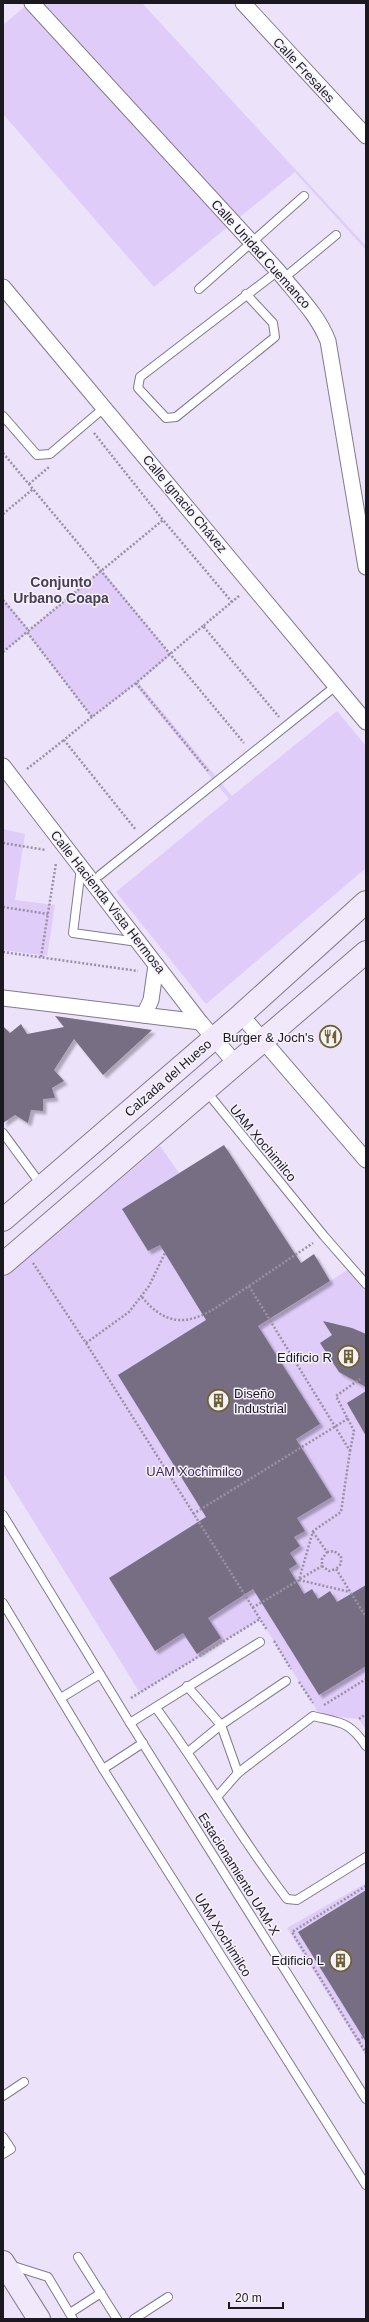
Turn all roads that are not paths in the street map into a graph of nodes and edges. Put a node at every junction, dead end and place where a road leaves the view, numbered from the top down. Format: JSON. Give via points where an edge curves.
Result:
{"nodes":[{"id":1,"x":32,"y":3,"type":"edge"},
{"id":2,"x":243,"y":3,"type":"edge"},
{"id":3,"x":366,"y":136,"type":"edge"},
{"id":4,"x":304,"y":196,"type":"dead end"},
{"id":5,"x":336,"y":235,"type":"dead end"},
{"id":6,"x":251,"y":243,"type":"junction"},
{"id":7,"x":281,"y":275,"type":"junction"},
{"id":8,"x":3,"y":287,"type":"edge"},
{"id":9,"x":199,"y":289,"type":"dead end"},
{"id":10,"x":246,"y":294,"type":"junction"},
{"id":11,"x":105,"y":407,"type":"junction"},
{"id":12,"x":3,"y":416,"type":"edge"},
{"id":13,"x":366,"y":567,"type":"edge"},
{"id":14,"x":337,"y":685,"type":"junction"},
{"id":15,"x":366,"y":722,"type":"edge"},
{"id":16,"x":3,"y":766,"type":"edge"},
{"id":17,"x":81,"y":868,"type":"junction"},
{"id":18,"x":100,"y":875,"type":"dead end"},
{"id":19,"x":366,"y":902,"type":"edge"},
{"id":20,"x":139,"y":942,"type":"junction"},
{"id":21,"x":366,"y":952,"type":"edge"},
{"id":22,"x":151,"y":968,"type":"junction"},
{"id":23,"x":3,"y":998,"type":"edge"},
{"id":24,"x":144,"y":1015,"type":"junction"},
{"id":25,"x":241,"y":1015,"type":"junction"},
{"id":26,"x":207,"y":1030,"type":"junction"},
{"id":27,"x":263,"y":1041,"type":"junction"},
{"id":28,"x":236,"y":1064,"type":"junction"},
{"id":29,"x":206,"y":1090,"type":"junction"},
{"id":30,"x":3,"y":1133,"type":"edge"},
{"id":31,"x":366,"y":1160,"type":"edge"},
{"id":32,"x":42,"y":1186,"type":"junction"},
{"id":33,"x":3,"y":1220,"type":"edge"},
{"id":34,"x":3,"y":1264,"type":"edge"},
{"id":35,"x":366,"y":1284,"type":"edge"},
{"id":36,"x":3,"y":1515,"type":"edge"},
{"id":37,"x":3,"y":1603,"type":"edge"},
{"id":38,"x":260,"y":1642,"type":"dead end"},
{"id":39,"x":100,"y":1674,"type":"junction"},
{"id":40,"x":286,"y":1681,"type":"dead end"},
{"id":41,"x":187,"y":1686,"type":"junction"},
{"id":42,"x":61,"y":1698,"type":"junction"},
{"id":43,"x":156,"y":1708,"type":"junction"},
{"id":44,"x":130,"y":1723,"type":"junction"},
{"id":45,"x":221,"y":1725,"type":"junction"},
{"id":46,"x":143,"y":1743,"type":"junction"},
{"id":47,"x":366,"y":1746,"type":"edge"},
{"id":48,"x":188,"y":1752,"type":"junction"},
{"id":49,"x":103,"y":1768,"type":"junction"},
{"id":50,"x":238,"y":1773,"type":"junction"},
{"id":51,"x":217,"y":1797,"type":"junction"},
{"id":52,"x":366,"y":1857,"type":"edge"},
{"id":53,"x":24,"y":2082,"type":"dead end"},
{"id":54,"x":3,"y":2096,"type":"edge"},
{"id":55,"x":366,"y":2099,"type":"edge"},
{"id":56,"x":3,"y":2137,"type":"edge"},
{"id":57,"x":3,"y":2154,"type":"edge"},
{"id":58,"x":365,"y":2181,"type":"edge"},
{"id":59,"x":78,"y":2257,"type":"dead end"},
{"id":60,"x":3,"y":2262,"type":"edge"},
{"id":61,"x":101,"y":2293,"type":"junction"},
{"id":62,"x":168,"y":2297,"type":"dead end"},
{"id":63,"x":72,"y":2316,"type":"edge"},
{"id":64,"x":39,"y":2319,"type":"edge"},
{"id":65,"x":117,"y":2319,"type":"edge"},
{"id":66,"x":134,"y":2319,"type":"edge"}],
"edges":[{"from":1,"to":6,"type":"street","name":"Calle Unidad Cuemanco"},
{"from":2,"to":3,"type":"street","name":"Calle Fresales"},
{"from":4,"to":6,"type":"lane"},
{"from":5,"to":7,"type":"lane"},
{"from":6,"to":7,"type":"street","name":"Calle Unidad Cuemanco"},
{"from":6,"to":9,"type":"lane"},
{"from":7,"to":10,"type":"lane"},
{"from":7,"to":13,"type":"street","name":"Calle Unidad Cuemanco","via":[[313,312],[328,341]]},
{"from":8,"to":11,"type":"street","name":"Calle Ignacio Chávez"},
{"from":10,"to":10,"type":"lane","via":[[140,377],[138,388],[166,418],[176,417],[275,337],[272,323]]},
{"from":11,"to":12,"type":"lane","via":[[50,454],[37,455]]},
{"from":11,"to":14,"type":"street","name":"Calle Ignacio Chávez"},
{"from":14,"to":15,"type":"street","name":"Calle Ignacio Chávez"},
{"from":14,"to":18,"type":"lane"},
{"from":16,"to":17,"type":"street","name":"Calle Hacienda Vista Hermosa"},
{"from":17,"to":20,"type":"street","name":"Calle Hacienda Vista Hermosa"},
{"from":17,"to":20,"type":"lane","via":[[73,932]]},
{"from":19,"to":25,"type":"main road","name":"Calzada del Hueso"},
{"from":20,"to":22,"type":"street","name":"Calle Hacienda Vista Hermosa"},
{"from":21,"to":27,"type":"main road"},
{"from":22,"to":24,"type":"street","via":[[151,1000]]},
{"from":22,"to":26,"type":"street","name":"Calle Hacienda Vista Hermosa"},
{"from":23,"to":24,"type":"street"},
{"from":24,"to":26,"type":"street"},
{"from":25,"to":26,"type":"main road","name":"Calzada del Hueso"},
{"from":25,"to":27,"type":"street"},
{"from":26,"to":28,"type":"street","name":"Calle Hacienda Vista Hermosa"},
{"from":26,"to":32,"type":"main road","name":"Calzada del Hueso"},
{"from":27,"to":28,"type":"main road"},
{"from":27,"to":31,"type":"street"},
{"from":28,"to":29,"type":"main road"},
{"from":29,"to":34,"type":"main road"},
{"from":29,"to":35,"type":"lane","name":"UAM Xochimilco"},
{"from":30,"to":32,"type":"lane"},
{"from":32,"to":33,"type":"main road","name":"Calzada del Hueso"},
{"from":36,"to":39,"type":"lane"},
{"from":37,"to":42,"type":"lane","name":"UAM Xochimilco"},
{"from":38,"to":41,"type":"lane"},
{"from":39,"to":42,"type":"lane"},
{"from":39,"to":44,"type":"lane","name":"Estacionamiento UAM-X"},
{"from":40,"to":45,"type":"lane"},
{"from":41,"to":43,"type":"lane"},
{"from":41,"to":45,"type":"lane"},
{"from":42,"to":49,"type":"lane","name":"UAM Xochimilco"},
{"from":43,"to":44,"type":"lane"},
{"from":43,"to":48,"type":"lane","name":"Estacionamiento UAM-X"},
{"from":44,"to":46,"type":"lane","name":"Estacionamiento UAM-X"},
{"from":45,"to":48,"type":"lane"},
{"from":45,"to":50,"type":"lane"},
{"from":46,"to":49,"type":"lane"},
{"from":46,"to":55,"type":"lane","name":"Estacionamiento UAM-X"},
{"from":47,"to":50,"type":"lane","name":"Estacionamiento UAM-X","via":[[354,1729],[313,1716]]},
{"from":48,"to":51,"type":"lane","name":"Estacionamiento UAM-X"},
{"from":49,"to":58,"type":"lane","name":"UAM Xochimilco"},
{"from":50,"to":51,"type":"lane","name":"Estacionamiento UAM-X"},
{"from":51,"to":52,"type":"lane","name":"Estacionamiento UAM-X","via":[[287,1899],[297,1900]]},
{"from":53,"to":54,"type":"lane"},
{"from":56,"to":57,"type":"lane","via":[[11,2149]]},
{"from":59,"to":61,"type":"lane"},
{"from":60,"to":63,"type":"lane","via":[[48,2277]]},
{"from":60,"to":64,"type":"main road"},
{"from":61,"to":63,"type":"lane"},
{"from":61,"to":65,"type":"lane"},
{"from":62,"to":66,"type":"lane"}]}
